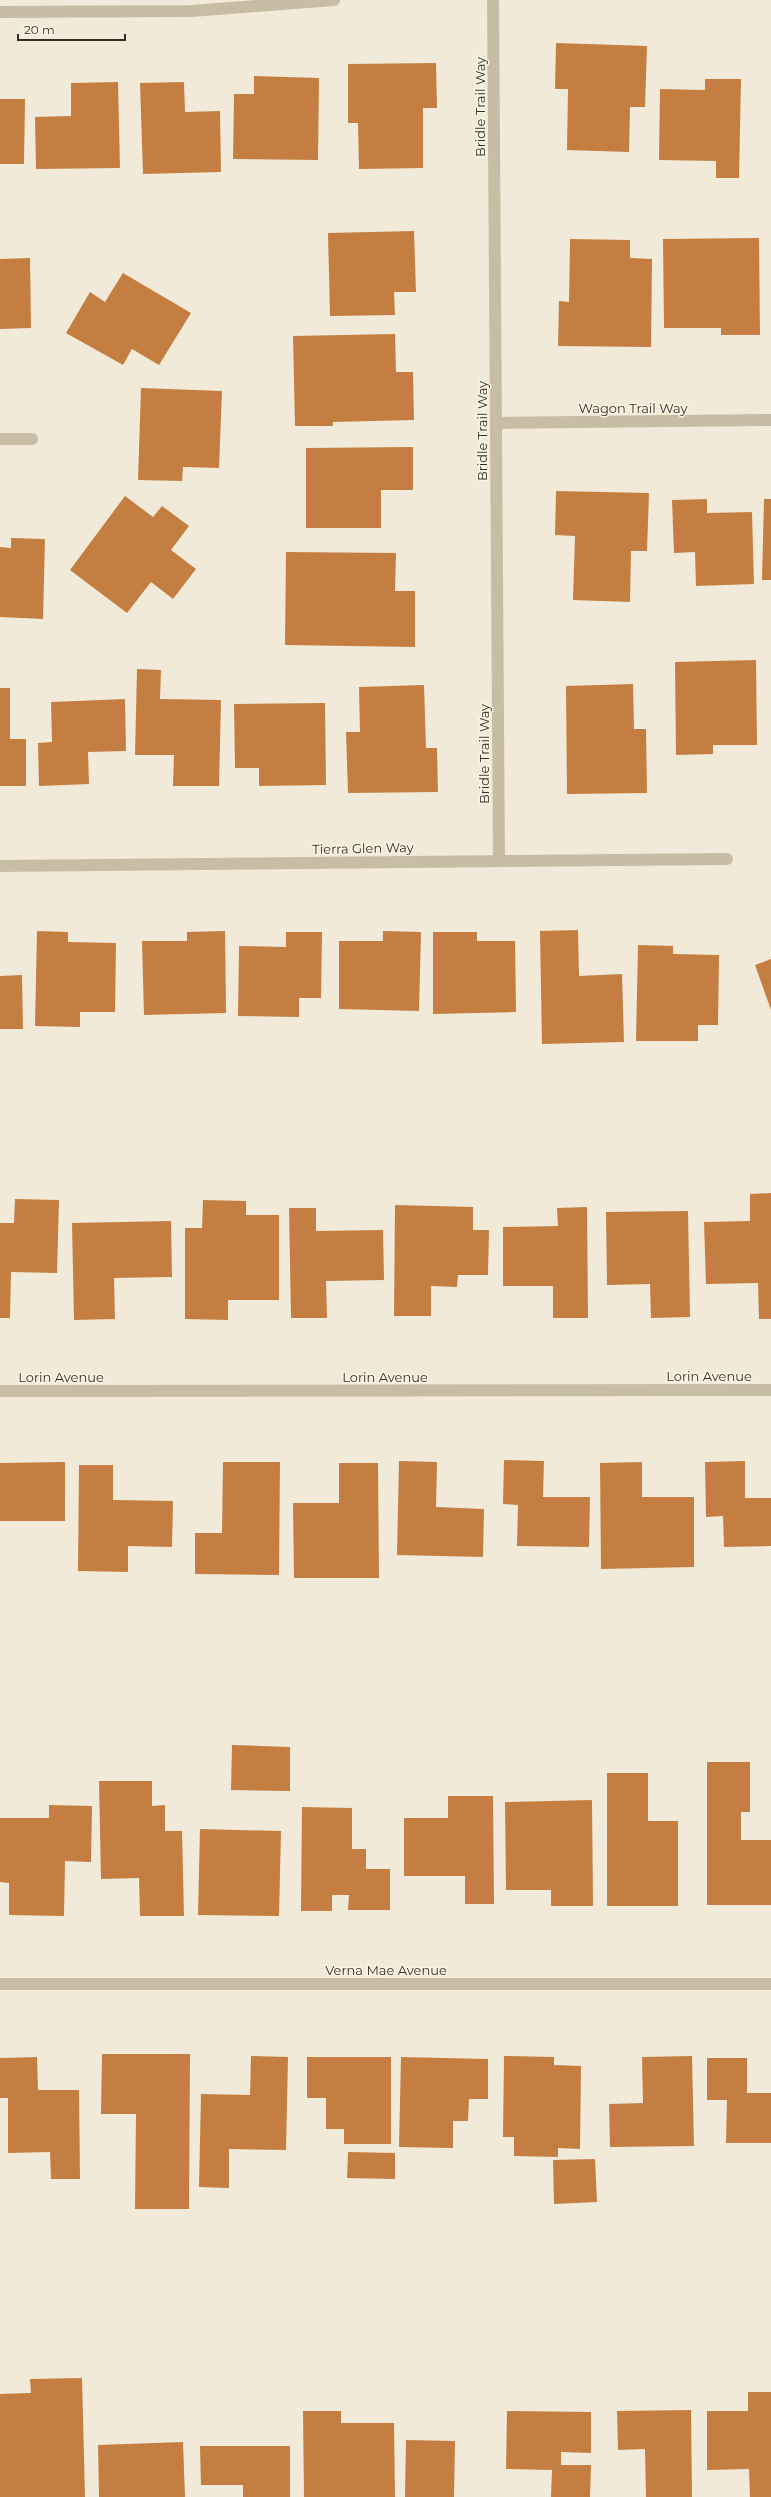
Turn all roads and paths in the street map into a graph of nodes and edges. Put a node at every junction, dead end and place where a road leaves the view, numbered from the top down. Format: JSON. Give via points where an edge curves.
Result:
{"nodes":[{"id":1,"x":334,"y":0,"type":"edge"},
{"id":2,"x":493,"y":0,"type":"edge"},
{"id":3,"x":78,"y":6,"type":"edge"},
{"id":4,"x":0,"y":12,"type":"edge"},
{"id":5,"x":771,"y":420,"type":"edge"},
{"id":6,"x":496,"y":423,"type":"junction"},
{"id":7,"x":0,"y":439,"type":"edge"},
{"id":8,"x":32,"y":439,"type":"dead end"},
{"id":9,"x":727,"y":859,"type":"dead end"},
{"id":10,"x":499,"y":861,"type":"junction"},
{"id":11,"x":0,"y":866,"type":"edge"},
{"id":12,"x":771,"y":1390,"type":"edge"},
{"id":13,"x":0,"y":1391,"type":"edge"},
{"id":14,"x":0,"y":1984,"type":"edge"},
{"id":15,"x":771,"y":1984,"type":"edge"}],
"edges":[{"from":1,"to":3,"type":"street","via":[[192,11]]},
{"from":2,"to":6,"type":"street","name":"Bridle Trail Way"},
{"from":3,"to":4,"type":"street"},
{"from":5,"to":6,"type":"street","name":"Wagon Trail Way"},
{"from":6,"to":10,"type":"street","name":"Bridle Trail Way"},
{"from":7,"to":8,"type":"street"},
{"from":9,"to":10,"type":"street","name":"Tierra Glen Way"},
{"from":10,"to":11,"type":"street","name":"Tierra Glen Way"},
{"from":12,"to":13,"type":"street","name":"Lorin Avenue"},
{"from":14,"to":15,"type":"street","name":"Verna Mae Avenue"}]}
